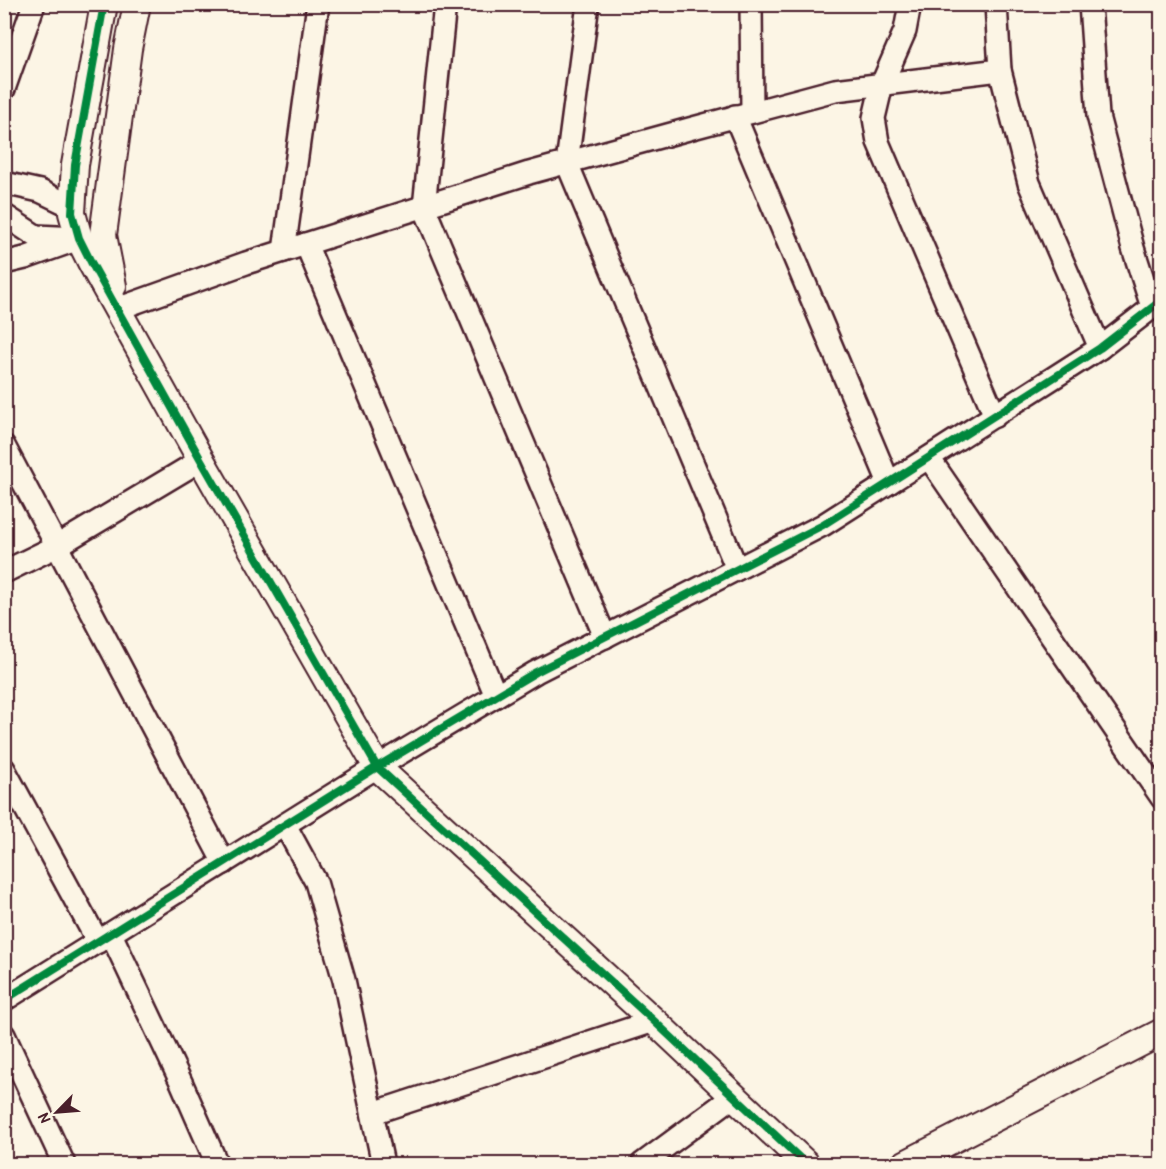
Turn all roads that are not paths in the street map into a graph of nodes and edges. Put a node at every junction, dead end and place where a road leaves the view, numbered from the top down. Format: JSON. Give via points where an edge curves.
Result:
{"nodes":[{"id":1,"x":34,"y":4,"type":"edge"},
{"id":2,"x":104,"y":4,"type":"edge"},
{"id":3,"x":137,"y":4,"type":"edge"},
{"id":4,"x":318,"y":4,"type":"edge"},
{"id":5,"x":446,"y":4,"type":"edge"},
{"id":6,"x":588,"y":4,"type":"edge"},
{"id":7,"x":751,"y":4,"type":"edge"},
{"id":8,"x":910,"y":4,"type":"edge"},
{"id":9,"x":996,"y":4,"type":"edge"},
{"id":10,"x":1090,"y":4,"type":"edge"},
{"id":11,"x":1000,"y":70,"type":"junction"},
{"id":12,"x":882,"y":84,"type":"junction"},
{"id":13,"x":4,"y":89,"type":"edge"},
{"id":14,"x":744,"y":114,"type":"junction"},
{"id":15,"x":567,"y":163,"type":"junction"},
{"id":16,"x":4,"y":183,"type":"edge"},
{"id":17,"x":72,"y":207,"type":"junction"},
{"id":18,"x":424,"y":207,"type":"junction"},
{"id":19,"x":4,"y":216,"type":"edge"},
{"id":20,"x":79,"y":238,"type":"junction"},
{"id":21,"x":306,"y":244,"type":"junction"},
{"id":22,"x":284,"y":251,"type":"junction"},
{"id":23,"x":4,"y":263,"type":"edge"},
{"id":24,"x":1157,"y":303,"type":"edge"},
{"id":25,"x":117,"y":309,"type":"junction"},
{"id":26,"x":1100,"y":348,"type":"junction"},
{"id":27,"x":995,"y":416,"type":"junction"},
{"id":28,"x":4,"y":446,"type":"edge"},
{"id":29,"x":929,"y":458,"type":"junction"},
{"id":30,"x":201,"y":460,"type":"junction"},
{"id":31,"x":889,"y":483,"type":"junction"},
{"id":32,"x":57,"y":546,"type":"junction"},
{"id":33,"x":737,"y":569,"type":"junction"},
{"id":34,"x":4,"y":572,"type":"edge"},
{"id":35,"x":605,"y":637,"type":"junction"},
{"id":36,"x":496,"y":696,"type":"junction"},
{"id":37,"x":377,"y":767,"type":"junction"},
{"id":38,"x":4,"y":769,"type":"edge"},
{"id":39,"x":1161,"y":798,"type":"edge"},
{"id":40,"x":285,"y":825,"type":"junction"},
{"id":41,"x":224,"y":863,"type":"junction"},
{"id":42,"x":104,"y":938,"type":"junction"},
{"id":43,"x":4,"y":1000,"type":"edge"},
{"id":44,"x":654,"y":1021,"type":"junction"},
{"id":45,"x":1161,"y":1032,"type":"edge"},
{"id":46,"x":4,"y":1035,"type":"edge"},
{"id":47,"x":734,"y":1096,"type":"junction"},
{"id":48,"x":373,"y":1113,"type":"junction"},
{"id":49,"x":64,"y":1164,"type":"edge"},
{"id":50,"x":217,"y":1164,"type":"edge"},
{"id":51,"x":383,"y":1164,"type":"edge"},
{"id":52,"x":642,"y":1164,"type":"edge"},
{"id":53,"x":806,"y":1164,"type":"edge"},
{"id":54,"x":905,"y":1164,"type":"edge"}],
"edges":[{"from":1,"to":13,"type":"street"},
{"from":2,"to":17,"type":"street","via":[[75,165]]},
{"from":3,"to":25,"type":"street","via":[[103,236]]},
{"from":4,"to":22,"type":"street"},
{"from":5,"to":18,"type":"street"},
{"from":6,"to":15,"type":"street"},
{"from":7,"to":14,"type":"street"},
{"from":8,"to":12,"type":"street","via":[[904,31]]},
{"from":9,"to":11,"type":"street"},
{"from":10,"to":24,"type":"street","via":[[1098,116],[1132,248]]},
{"from":11,"to":12,"type":"street"},
{"from":11,"to":26,"type":"street","via":[[1029,183]]},
{"from":12,"to":14,"type":"street","via":[[835,90]]},
{"from":12,"to":27,"type":"street","via":[[874,118],[878,142]]},
{"from":14,"to":15,"type":"street"},
{"from":14,"to":31,"type":"street"},
{"from":15,"to":18,"type":"street"},
{"from":15,"to":33,"type":"street"},
{"from":16,"to":17,"type":"street","via":[[40,191]]},
{"from":17,"to":20,"type":"street"},
{"from":18,"to":21,"type":"street"},
{"from":18,"to":35,"type":"street"},
{"from":19,"to":20,"type":"street","via":[[36,236]]},
{"from":20,"to":23,"type":"street"},
{"from":20,"to":25,"type":"street"},
{"from":21,"to":22,"type":"street"},
{"from":21,"to":36,"type":"street"},
{"from":22,"to":25,"type":"street"},
{"from":24,"to":26,"type":"street"},
{"from":25,"to":30,"type":"street"},
{"from":26,"to":27,"type":"street"},
{"from":27,"to":29,"type":"street"},
{"from":28,"to":32,"type":"street"},
{"from":29,"to":31,"type":"street"},
{"from":29,"to":39,"type":"street"},
{"from":30,"to":32,"type":"street"},
{"from":30,"to":37,"type":"street"},
{"from":31,"to":33,"type":"street","via":[[823,525]]},
{"from":32,"to":34,"type":"street"},
{"from":32,"to":41,"type":"street"},
{"from":33,"to":35,"type":"street"},
{"from":35,"to":36,"type":"street"},
{"from":36,"to":37,"type":"street"},
{"from":37,"to":40,"type":"street"},
{"from":37,"to":44,"type":"street"},
{"from":38,"to":42,"type":"street"},
{"from":40,"to":41,"type":"street"},
{"from":40,"to":48,"type":"street","via":[[316,882],[344,980]]},
{"from":41,"to":42,"type":"street"},
{"from":42,"to":43,"type":"street"},
{"from":42,"to":50,"type":"street","via":[[182,1084]]},
{"from":44,"to":47,"type":"street"},
{"from":44,"to":48,"type":"street"},
{"from":45,"to":54,"type":"street"},
{"from":46,"to":49,"type":"street"},
{"from":47,"to":52,"type":"street"},
{"from":47,"to":53,"type":"street"},
{"from":48,"to":51,"type":"street"}]}
